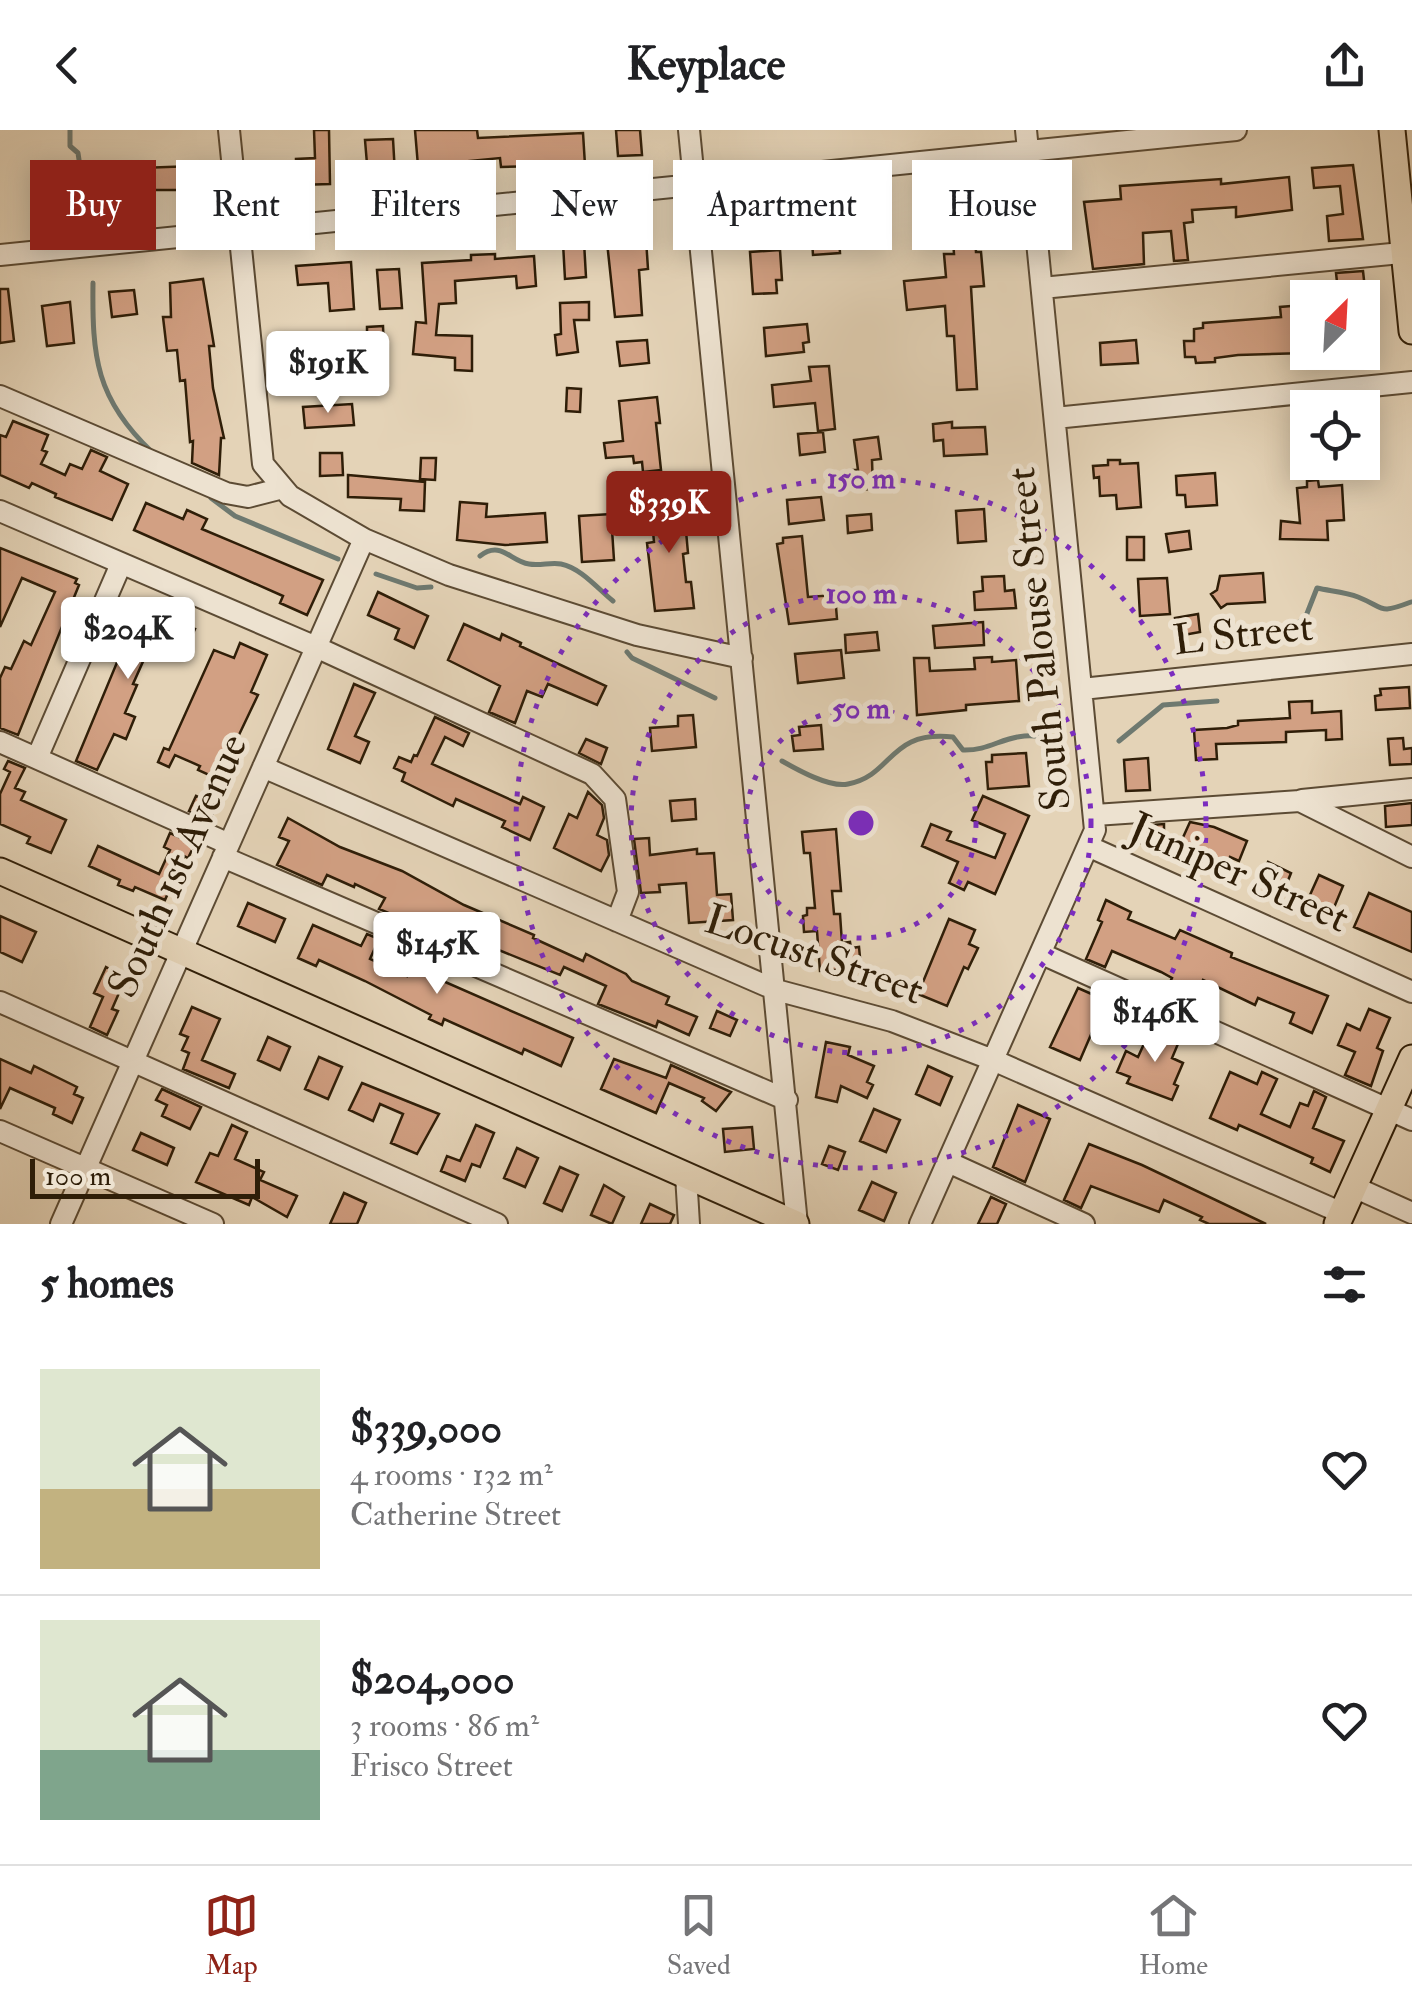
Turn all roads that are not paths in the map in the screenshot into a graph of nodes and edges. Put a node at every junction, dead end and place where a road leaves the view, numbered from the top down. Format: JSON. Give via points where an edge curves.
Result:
{"nodes":[{"id":1,"x":228,"y":130,"type":"edge"},
{"id":2,"x":689,"y":130,"type":"edge"},
{"id":3,"x":1236,"y":130,"type":"edge"},
{"id":4,"x":1392,"y":130,"type":"edge"},
{"id":5,"x":1027,"y":140,"type":"edge"},
{"id":6,"x":232,"y":160,"type":"edge"},
{"id":7,"x":692,"y":160,"type":"edge"},
{"id":8,"x":879,"y":160,"type":"edge"},
{"id":9,"x":673,"y":187,"type":"edge"},
{"id":10,"x":315,"y":223,"type":"edge"},
{"id":11,"x":176,"y":237,"type":"edge"},
{"id":12,"x":243,"y":250,"type":"edge"},
{"id":13,"x":701,"y":250,"type":"edge"},
{"id":14,"x":1408,"y":252,"type":"edge"},
{"id":15,"x":0,"y":255,"type":"edge"},
{"id":16,"x":1042,"y":288,"type":"junction"},
{"id":17,"x":1412,"y":331,"type":"edge"},
{"id":18,"x":1412,"y":382,"type":"edge"},
{"id":19,"x":0,"y":396,"type":"edge"},
{"id":20,"x":1055,"y":418,"type":"junction"},
{"id":21,"x":283,"y":488,"type":"junction"},
{"id":22,"x":0,"y":511,"type":"edge"},
{"id":23,"x":364,"y":539,"type":"junction"},
{"id":24,"x":121,"y":564,"type":"junction"},
{"id":25,"x":316,"y":647,"type":"junction"},
{"id":26,"x":1412,"y":654,"type":"edge"},
{"id":27,"x":742,"y":658,"type":"junction"},
{"id":28,"x":1082,"y":689,"type":"junction"},
{"id":29,"x":0,"y":742,"type":"edge"},
{"id":30,"x":37,"y":758,"type":"junction"},
{"id":31,"x":264,"y":766,"type":"junction"},
{"id":32,"x":1412,"y":789,"type":"edge"},
{"id":33,"x":1300,"y":801,"type":"junction"},
{"id":34,"x":1095,"y":815,"type":"junction"},
{"id":35,"x":1090,"y":847,"type":"junction"},
{"id":36,"x":226,"y":850,"type":"junction"},
{"id":37,"x":1412,"y":857,"type":"edge"},
{"id":38,"x":0,"y":872,"type":"edge"},
{"id":39,"x":617,"y":921,"type":"junction"},
{"id":40,"x":182,"y":952,"type":"junction"},
{"id":41,"x":1042,"y":954,"type":"junction"},
{"id":42,"x":776,"y":990,"type":"junction"},
{"id":43,"x":1412,"y":992,"type":"edge"},
{"id":44,"x":0,"y":1002,"type":"edge"},
{"id":45,"x":1412,"y":1058,"type":"edge"},
{"id":46,"x":993,"y":1060,"type":"junction"},
{"id":47,"x":132,"y":1062,"type":"junction"},
{"id":48,"x":1406,"y":1085,"type":"edge"},
{"id":49,"x":787,"y":1100,"type":"junction"},
{"id":50,"x":1400,"y":1114,"type":"edge"},
{"id":51,"x":0,"y":1131,"type":"edge"},
{"id":52,"x":948,"y":1162,"type":"junction"},
{"id":53,"x":86,"y":1168,"type":"junction"},
{"id":54,"x":686,"y":1175,"type":"junction"},
{"id":55,"x":1354,"y":1187,"type":"junction"},
{"id":56,"x":1412,"y":1213,"type":"edge"},
{"id":57,"x":1339,"y":1218,"type":"edge"},
{"id":58,"x":61,"y":1224,"type":"edge"},
{"id":59,"x":213,"y":1224,"type":"edge"},
{"id":60,"x":497,"y":1224,"type":"edge"},
{"id":61,"x":689,"y":1224,"type":"edge"},
{"id":62,"x":797,"y":1224,"type":"edge"},
{"id":63,"x":920,"y":1224,"type":"edge"},
{"id":64,"x":1084,"y":1224,"type":"edge"}],
"edges":[{"from":1,"to":6,"type":"street"},
{"from":2,"to":7,"type":"street"},
{"from":3,"to":5,"type":"street"},
{"from":4,"to":14,"type":"main road"},
{"from":5,"to":8,"type":"street"},
{"from":5,"to":16,"type":"street","name":"South Palouse Street"},
{"from":9,"to":10,"type":"street"},
{"from":11,"to":15,"type":"street"},
{"from":12,"to":21,"type":"street","via":[[263,464]]},
{"from":13,"to":27,"type":"street"},
{"from":14,"to":16,"type":"street"},
{"from":14,"to":17,"type":"main road"},
{"from":16,"to":20,"type":"street","name":"South Palouse Street"},
{"from":18,"to":20,"type":"street"},
{"from":19,"to":21,"type":"street","via":[[226,493],[248,497]]},
{"from":20,"to":28,"type":"street","name":"South Palouse Street"},
{"from":21,"to":23,"type":"street"},
{"from":22,"to":24,"type":"street"},
{"from":23,"to":25,"type":"street","name":"South 1st Avenue"},
{"from":23,"to":27,"type":"street","via":[[538,605]]},
{"from":24,"to":25,"type":"street"},
{"from":24,"to":30,"type":"street"},
{"from":25,"to":31,"type":"street","name":"South 1st Avenue"},
{"from":25,"to":39,"type":"street","via":[[592,774],[615,799],[628,892]]},
{"from":26,"to":28,"type":"street","name":"L Street"},
{"from":27,"to":42,"type":"street"},
{"from":28,"to":34,"type":"street","name":"South Palouse Street"},
{"from":29,"to":30,"type":"street"},
{"from":30,"to":36,"type":"street"},
{"from":31,"to":36,"type":"street","name":"South 1st Avenue"},
{"from":31,"to":39,"type":"street","name":"Locust Street"},
{"from":32,"to":33,"type":"street"},
{"from":33,"to":34,"type":"street"},
{"from":33,"to":37,"type":"street"},
{"from":34,"to":35,"type":"street","name":"South Palouse Street"},
{"from":35,"to":41,"type":"street","name":"South Palouse Street"},
{"from":35,"to":43,"type":"street","name":"Juniper Street"},
{"from":36,"to":40,"type":"street","name":"South 1st Avenue"},
{"from":36,"to":49,"type":"street"},
{"from":38,"to":40,"type":"main road"},
{"from":39,"to":42,"type":"street","name":"Locust Street"},
{"from":40,"to":47,"type":"street","name":"South 1st Avenue"},
{"from":40,"to":54,"type":"main road"},
{"from":41,"to":46,"type":"street","name":"South Palouse Street"},
{"from":41,"to":50,"type":"street"},
{"from":42,"to":46,"type":"street","name":"Locust Street","via":[[892,1020]]},
{"from":42,"to":49,"type":"street"},
{"from":44,"to":47,"type":"street"},
{"from":45,"to":48,"type":"main road"},
{"from":46,"to":52,"type":"street","name":"South Palouse Street"},
{"from":46,"to":57,"type":"street","name":"Locust Street"},
{"from":47,"to":53,"type":"street","name":"South 1st Avenue"},
{"from":47,"to":60,"type":"street"},
{"from":48,"to":50,"type":"main road"},
{"from":49,"to":62,"type":"street"},
{"from":50,"to":55,"type":"main road"},
{"from":51,"to":53,"type":"street"},
{"from":52,"to":63,"type":"street","name":"South Palouse Street"},
{"from":52,"to":64,"type":"street"},
{"from":53,"to":58,"type":"street","name":"South 1st Avenue"},
{"from":53,"to":59,"type":"street"},
{"from":54,"to":61,"type":"street"},
{"from":54,"to":62,"type":"main road"},
{"from":55,"to":56,"type":"street"},
{"from":55,"to":57,"type":"main road"}]}
